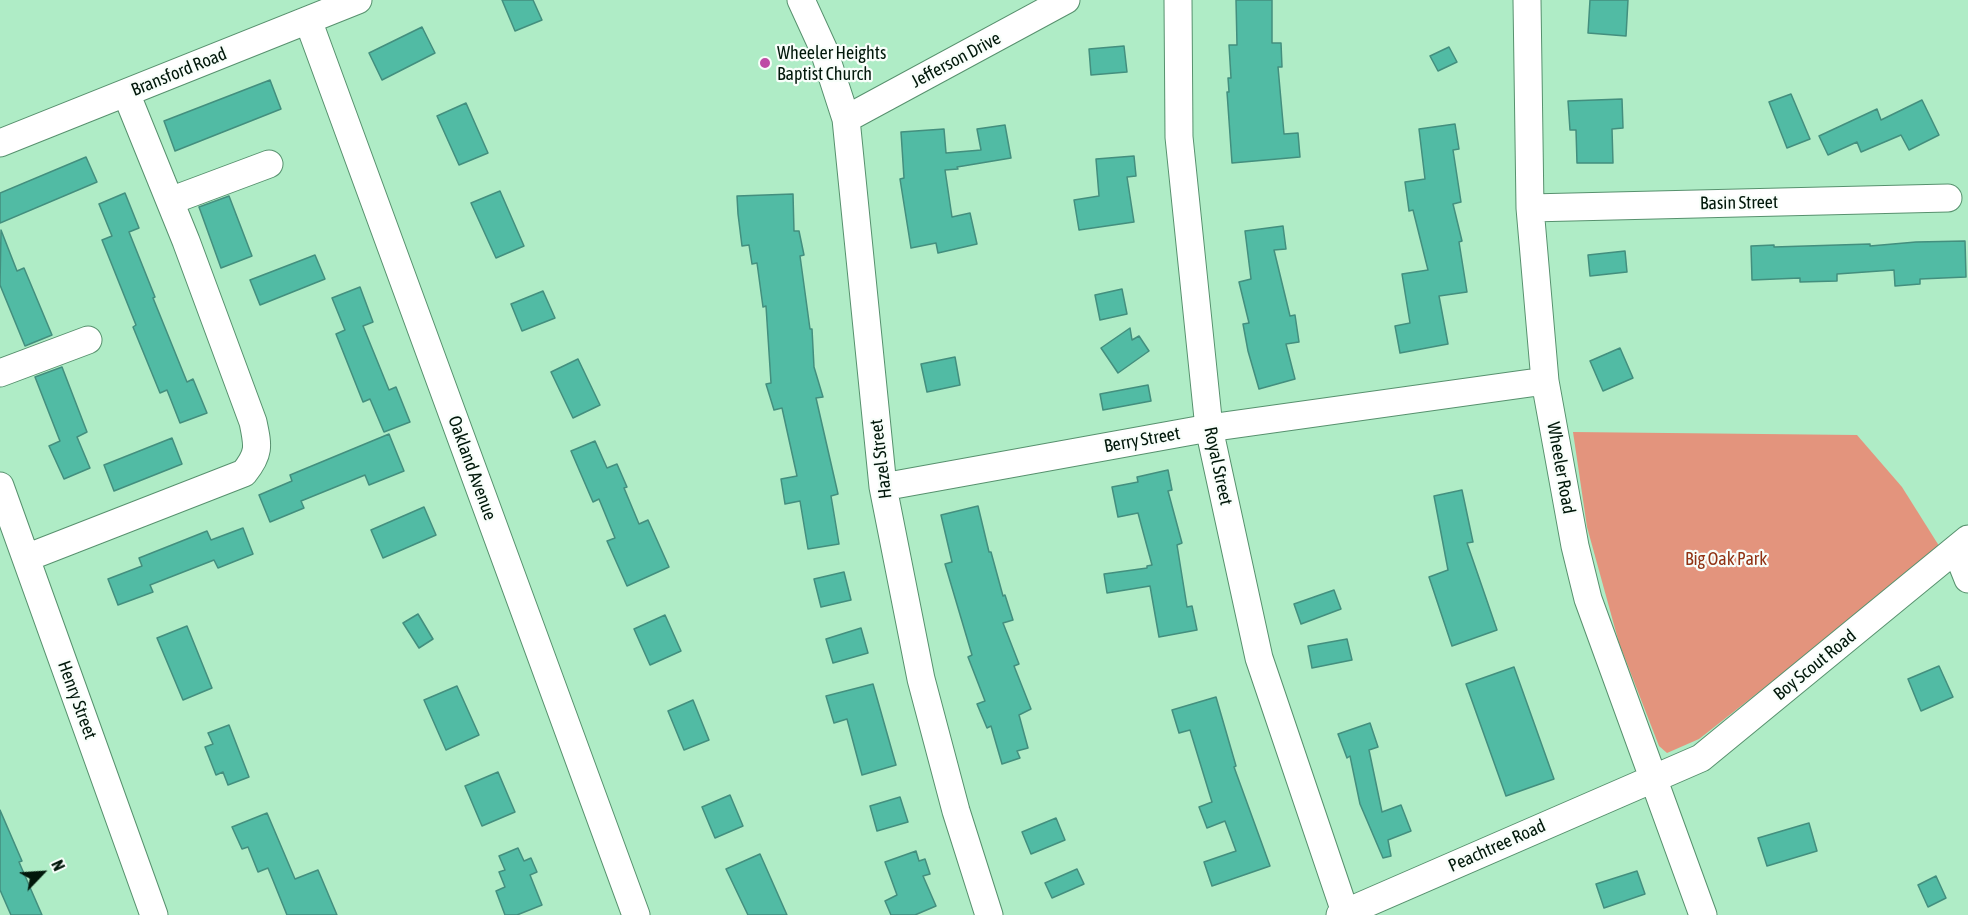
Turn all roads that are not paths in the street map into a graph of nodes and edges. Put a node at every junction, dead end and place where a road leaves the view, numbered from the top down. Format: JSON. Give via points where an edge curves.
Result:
{"nodes":[{"id":1,"x":358,"y":0,"type":"edge"},
{"id":2,"x":801,"y":0,"type":"edge"},
{"id":3,"x":1066,"y":0,"type":"edge"},
{"id":4,"x":1178,"y":0,"type":"edge"},
{"id":5,"x":1527,"y":0,"type":"edge"},
{"id":6,"x":308,"y":20,"type":"junction"},
{"id":7,"x":126,"y":93,"type":"junction"},
{"id":8,"x":846,"y":119,"type":"junction"},
{"id":9,"x":0,"y":143,"type":"edge"},
{"id":10,"x":269,"y":164,"type":"dead end"},
{"id":11,"x":1948,"y":198,"type":"dead end"},
{"id":12,"x":170,"y":201,"type":"junction"},
{"id":13,"x":1530,"y":208,"type":"junction"},
{"id":14,"x":88,"y":340,"type":"dead end"},
{"id":15,"x":0,"y":373,"type":"edge"},
{"id":16,"x":1545,"y":381,"type":"junction"},
{"id":17,"x":1209,"y":428,"type":"junction"},
{"id":18,"x":0,"y":486,"type":"edge"},
{"id":19,"x":883,"y":486,"type":"junction"},
{"id":20,"x":1962,"y":544,"type":"edge"},
{"id":21,"x":26,"y":558,"type":"junction"},
{"id":22,"x":1968,"y":579,"type":"edge"},
{"id":23,"x":1654,"y":777,"type":"junction"},
{"id":24,"x":1344,"y":914,"type":"edge"},
{"id":25,"x":154,"y":915,"type":"edge"},
{"id":26,"x":636,"y":915,"type":"edge"},
{"id":27,"x":989,"y":915,"type":"edge"},
{"id":28,"x":1703,"y":915,"type":"edge"}],
"edges":[{"from":1,"to":6,"type":"street","name":"Bransford Road"},
{"from":2,"to":8,"type":"street","name":"Hazel Street","via":[[823,48]]},
{"from":3,"to":8,"type":"street","name":"Jefferson Drive"},
{"from":4,"to":17,"type":"street","name":"Royal Street","via":[[1179,137]]},
{"from":5,"to":13,"type":"street","name":"Wheeler Road"},
{"from":6,"to":7,"type":"street","name":"Bransford Road"},
{"from":6,"to":26,"type":"street","name":"Oakland Avenue"},
{"from":7,"to":9,"type":"street","name":"Bransford Road"},
{"from":7,"to":12,"type":"street"},
{"from":8,"to":19,"type":"street","name":"Hazel Street"},
{"from":10,"to":12,"type":"street"},
{"from":11,"to":13,"type":"street","name":"Basin Street"},
{"from":12,"to":21,"type":"street","via":[[253,422],[258,442],[255,460],[244,473]]},
{"from":13,"to":16,"type":"street","name":"Wheeler Road"},
{"from":14,"to":15,"type":"street"},
{"from":16,"to":17,"type":"street","name":"Berry Street"},
{"from":16,"to":23,"type":"street","name":"Wheeler Road","via":[[1588,599]]},
{"from":17,"to":19,"type":"street","name":"Berry Street"},
{"from":17,"to":24,"type":"street","name":"Royal Street","via":[[1259,658]]},
{"from":18,"to":21,"type":"street","name":"Henry Street"},
{"from":19,"to":27,"type":"street","name":"Hazel Street","via":[[921,678],[956,811]]},
{"from":20,"to":22,"type":"street"},
{"from":20,"to":23,"type":"street","name":"Boy Scout Road","via":[[1701,758]]},
{"from":21,"to":25,"type":"street","name":"Henry Street"},
{"from":23,"to":24,"type":"street","name":"Peachtree Road"},
{"from":23,"to":28,"type":"street","name":"Wheeler Road"}]}
